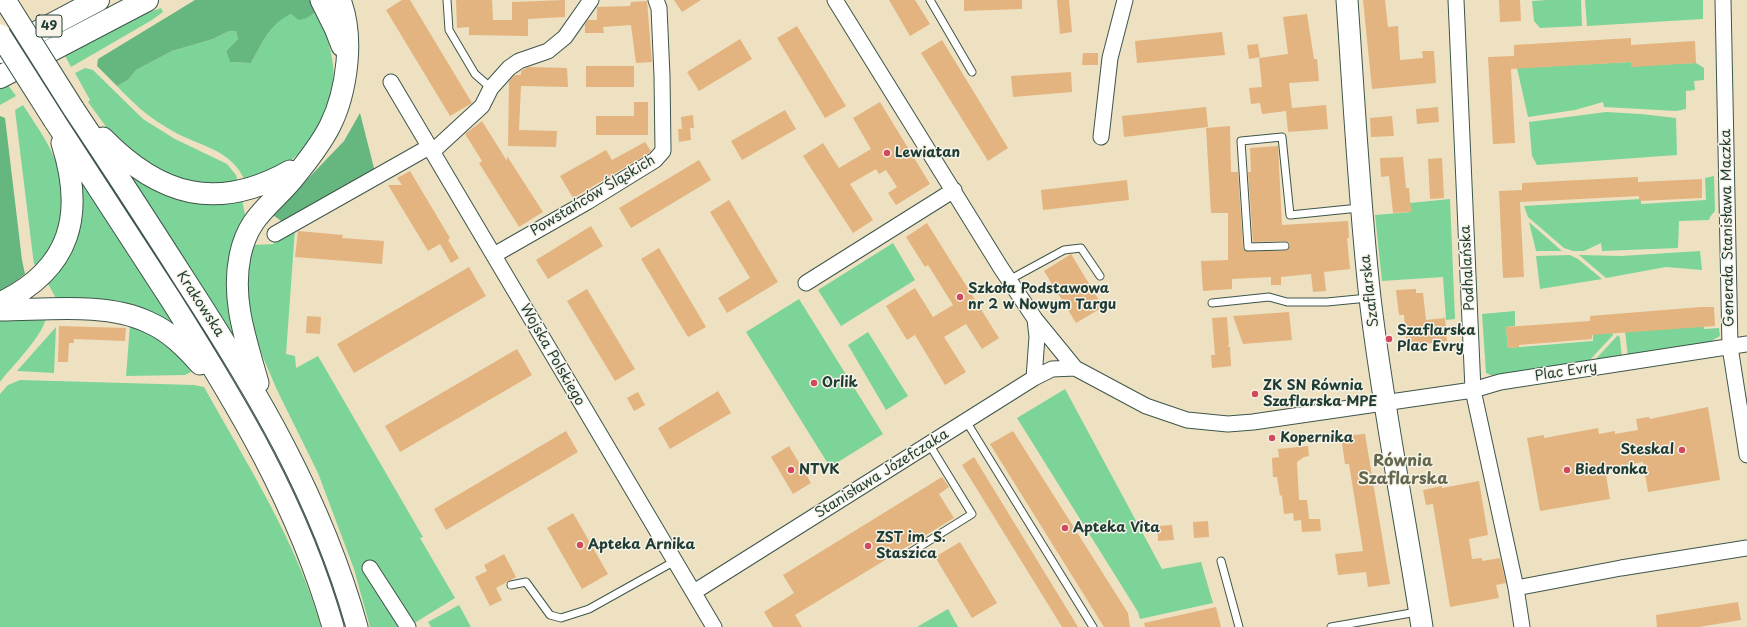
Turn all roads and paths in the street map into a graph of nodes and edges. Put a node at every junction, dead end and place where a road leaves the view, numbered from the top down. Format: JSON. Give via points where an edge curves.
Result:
{"nodes":[{"id":1,"x":5,"y":0,"type":"edge"},
{"id":2,"x":98,"y":0,"type":"edge"},
{"id":3,"x":147,"y":0,"type":"edge"},
{"id":4,"x":321,"y":0,"type":"edge"},
{"id":5,"x":340,"y":0,"type":"edge"},
{"id":6,"x":447,"y":0,"type":"edge"},
{"id":7,"x":591,"y":0,"type":"edge"},
{"id":8,"x":656,"y":0,"type":"edge"},
{"id":9,"x":835,"y":0,"type":"edge"},
{"id":10,"x":930,"y":0,"type":"edge"},
{"id":11,"x":1125,"y":0,"type":"edge"},
{"id":12,"x":1348,"y":0,"type":"edge"},
{"id":13,"x":1456,"y":0,"type":"edge"},
{"id":14,"x":1723,"y":0,"type":"edge"},
{"id":15,"x":0,"y":35,"type":"edge"},
{"id":16,"x":0,"y":52,"type":"edge"},
{"id":17,"x":347,"y":62,"type":"junction"},
{"id":18,"x":972,"y":72,"type":"dead end"},
{"id":19,"x":0,"y":77,"type":"edge"},
{"id":20,"x":391,"y":82,"type":"dead end"},
{"id":21,"x":491,"y":88,"type":"junction"},
{"id":22,"x":74,"y":108,"type":"junction"},
{"id":23,"x":54,"y":120,"type":"junction"},
{"id":24,"x":1101,"y":137,"type":"dead end"},
{"id":25,"x":431,"y":150,"type":"junction"},
{"id":26,"x":304,"y":163,"type":"junction"},
{"id":27,"x":954,"y":190,"type":"junction"},
{"id":28,"x":1361,"y":208,"type":"junction"},
{"id":29,"x":275,"y":234,"type":"dead end"},
{"id":30,"x":1285,"y":246,"type":"dead end"},
{"id":31,"x":494,"y":255,"type":"junction"},
{"id":32,"x":1100,"y":276,"type":"dead end"},
{"id":33,"x":1009,"y":280,"type":"junction"},
{"id":34,"x":806,"y":283,"type":"dead end"},
{"id":35,"x":1370,"y":297,"type":"junction"},
{"id":36,"x":0,"y":303,"type":"edge"},
{"id":37,"x":1212,"y":303,"type":"dead end"},
{"id":38,"x":0,"y":310,"type":"edge"},
{"id":39,"x":1035,"y":319,"type":"junction"},
{"id":40,"x":1747,"y":344,"type":"edge"},
{"id":41,"x":1730,"y":347,"type":"junction"},
{"id":42,"x":1075,"y":368,"type":"junction"},
{"id":43,"x":1034,"y":378,"type":"junction"},
{"id":44,"x":1473,"y":390,"type":"junction"},
{"id":45,"x":231,"y":396,"type":"junction"},
{"id":46,"x":1385,"y":403,"type":"junction"},
{"id":47,"x":265,"y":408,"type":"junction"},
{"id":48,"x":966,"y":421,"type":"junction"},
{"id":49,"x":929,"y":444,"type":"junction"},
{"id":50,"x":1747,"y":456,"type":"edge"},
{"id":51,"x":1747,"y":548,"type":"edge"},
{"id":52,"x":911,"y":552,"type":"dead end"},
{"id":53,"x":675,"y":561,"type":"junction"},
{"id":54,"x":1221,"y":561,"type":"dead end"},
{"id":55,"x":370,"y":568,"type":"dead end"},
{"id":56,"x":511,"y":585,"type":"dead end"},
{"id":57,"x":1516,"y":588,"type":"junction"},
{"id":58,"x":694,"y":592,"type":"junction"},
{"id":59,"x":1421,"y":619,"type":"edge"},
{"id":60,"x":333,"y":627,"type":"edge"},
{"id":61,"x":357,"y":627,"type":"edge"},
{"id":62,"x":408,"y":627,"type":"edge"},
{"id":63,"x":714,"y":627,"type":"edge"},
{"id":64,"x":1093,"y":627,"type":"edge"},
{"id":65,"x":1239,"y":627,"type":"edge"},
{"id":66,"x":1330,"y":627,"type":"edge"},
{"id":67,"x":1522,"y":627,"type":"edge"}],
"edges":[{"from":1,"to":22,"type":"main road","name":"Krakowska","bridge":true},
{"from":2,"to":16,"type":"main road","number":"49"},
{"from":3,"to":19,"type":"main road"},
{"from":4,"to":17,"type":"main road","via":[[335,28]]},
{"from":5,"to":17,"type":"main road","via":[[349,40]]},
{"from":6,"to":21,"type":"lane","via":[[449,30],[475,74]]},
{"from":7,"to":21,"type":"street","via":[[565,37],[548,51],[519,61]]},
{"from":8,"to":31,"type":"street","name":"Powstańców Śląskich","via":[[659,8],[663,151],[655,160],[587,202]]},
{"from":9,"to":27,"type":"street"},
{"from":10,"to":18,"type":"lane"},
{"from":11,"to":24,"type":"street","via":[[1110,58]]},
{"from":12,"to":28,"type":"main road","name":"Szaflarska"},
{"from":13,"to":44,"type":"street","name":"Podhalańska"},
{"from":14,"to":41,"type":"street","name":"Generała Stanisława Maczka"},
{"from":15,"to":23,"type":"main road","name":"Krakowska","bridge":true},
{"from":17,"to":26,"type":"main road","via":[[344,89],[335,119]]},
{"from":20,"to":25,"type":"street","name":"Wojska Polskiego"},
{"from":21,"to":25,"type":"street","via":[[482,106]]},
{"from":22,"to":26,"type":"main road","via":[[132,165],[161,183],[176,188],[212,194],[244,191],[270,182]]},
{"from":22,"to":47,"type":"main road","name":"Krakowska"},
{"from":23,"to":36,"type":"main road","via":[[67,159],[72,187],[69,232],[49,269],[27,288]]},
{"from":23,"to":45,"type":"main road","name":"Krakowska"},
{"from":25,"to":29,"type":"street"},
{"from":25,"to":31,"type":"street","name":"Wojska Polskiego"},
{"from":26,"to":47,"type":"main road","via":[[255,218],[246,237],[237,273],[238,306]]},
{"from":27,"to":33,"type":"street"},
{"from":27,"to":34,"type":"street"},
{"from":28,"to":30,"type":"lane","via":[[1290,215],[1282,137],[1241,141],[1248,247]]},
{"from":28,"to":35,"type":"main road","name":"Szaflarska"},
{"from":31,"to":53,"type":"street","name":"Wojska Polskiego"},
{"from":32,"to":33,"type":"lane","via":[[1081,248],[1064,250]]},
{"from":33,"to":39,"type":"street"},
{"from":35,"to":37,"type":"lane","via":[[1326,302],[1287,302],[1270,296]]},
{"from":35,"to":46,"type":"main road","name":"Szaflarska"},
{"from":38,"to":45,"type":"main road","via":[[76,308],[133,316],[153,324],[177,340]]},
{"from":39,"to":42,"type":"street"},
{"from":39,"to":43,"type":"street","via":[[1037,337]]},
{"from":40,"to":41,"type":"street","name":"Plac Evry"},
{"from":41,"to":44,"type":"street","name":"Plac Evry","via":[[1500,382]]},
{"from":41,"to":50,"type":"street","name":"Generała Stanisława Maczka"},
{"from":42,"to":43,"type":"street","name":"Stanisława Józefczaka","via":[[1052,369]]},
{"from":42,"to":46,"type":"street","name":"Plac Evry","via":[[1146,406],[1187,420],[1228,424],[1253,422]]},
{"from":43,"to":48,"type":"street","name":"Stanisława Józefczaka"},
{"from":44,"to":46,"type":"street","name":"Plac Evry"},
{"from":44,"to":57,"type":"street","name":"Podhalańska"},
{"from":45,"to":60,"type":"main road","name":"Krakowska","via":[[270,466],[292,514]]},
{"from":46,"to":59,"type":"main road","name":"Szaflarska"},
{"from":47,"to":61,"type":"main road","name":"Krakowska","via":[[317,514]]},
{"from":48,"to":49,"type":"street","name":"Stanisława Józefczaka"},
{"from":48,"to":64,"type":"lane"},
{"from":49,"to":52,"type":"lane","via":[[972,514]]},
{"from":49,"to":58,"type":"street","name":"Stanisława Józefczaka"},
{"from":51,"to":57,"type":"street"},
{"from":53,"to":56,"type":"lane","via":[[589,608],[561,618],[550,615],[526,582]]},
{"from":53,"to":58,"type":"street","name":"Wojska Polskiego"},
{"from":54,"to":65,"type":"lane"},
{"from":55,"to":62,"type":"street"},
{"from":57,"to":67,"type":"street","name":"Podhalańska"},
{"from":58,"to":63,"type":"street","name":"Wojska Polskiego"},
{"from":59,"to":66,"type":"lane"}]}
